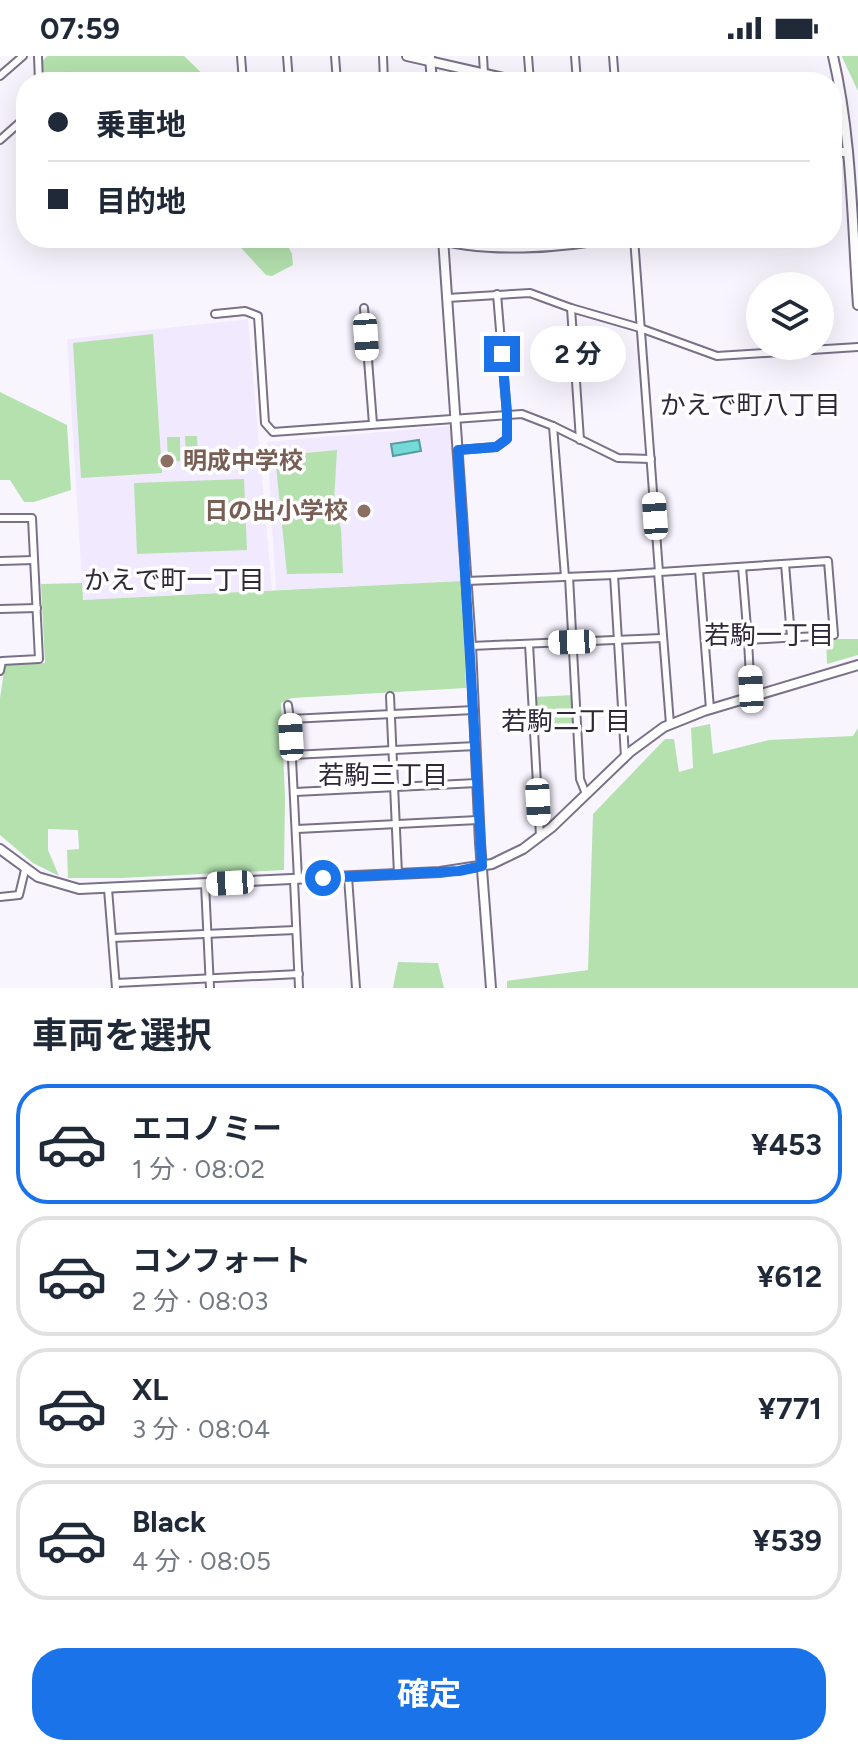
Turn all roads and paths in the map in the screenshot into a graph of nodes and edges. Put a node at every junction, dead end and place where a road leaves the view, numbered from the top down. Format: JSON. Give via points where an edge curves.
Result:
{"nodes":[{"id":1,"x":23,"y":56,"type":"edge"},
{"id":2,"x":407,"y":56,"type":"edge"},
{"id":3,"x":430,"y":59,"type":"edge"},
{"id":4,"x":469,"y":72,"type":"edge"},
{"id":5,"x":0,"y":76,"type":"edge"},
{"id":6,"x":842,"y":99,"type":"edge"},
{"id":7,"x":16,"y":126,"type":"edge"},
{"id":8,"x":0,"y":140,"type":"edge"},
{"id":9,"x":842,"y":152,"type":"edge"},
{"id":10,"x":848,"y":152,"type":"junction"},
{"id":11,"x":444,"y":248,"type":"edge"},
{"id":12,"x":635,"y":248,"type":"edge"},
{"id":13,"x":497,"y":294,"type":"junction"},
{"id":14,"x":447,"y":298,"type":"junction"},
{"id":15,"x":858,"y":305,"type":"edge"},
{"id":16,"x":364,"y":308,"type":"dead end"},
{"id":17,"x":571,"y":308,"type":"junction"},
{"id":18,"x":215,"y":314,"type":"dead end"},
{"id":19,"x":640,"y":328,"type":"junction"},
{"id":20,"x":858,"y":347,"type":"edge"},
{"id":21,"x":507,"y":414,"type":"junction"},
{"id":22,"x":456,"y":417,"type":"junction"},
{"id":23,"x":373,"y":424,"type":"junction"},
{"id":24,"x":553,"y":426,"type":"junction"},
{"id":25,"x":580,"y":440,"type":"junction"},
{"id":26,"x":458,"y":450,"type":"junction"},
{"id":27,"x":651,"y":459,"type":"junction"},
{"id":28,"x":0,"y":518,"type":"edge"},
{"id":29,"x":34,"y":560,"type":"junction"},
{"id":30,"x":0,"y":561,"type":"edge"},
{"id":31,"x":785,"y":564,"type":"junction"},
{"id":32,"x":742,"y":567,"type":"junction"},
{"id":33,"x":699,"y":570,"type":"junction"},
{"id":34,"x":659,"y":572,"type":"junction"},
{"id":35,"x":614,"y":575,"type":"junction"},
{"id":36,"x":567,"y":577,"type":"junction"},
{"id":37,"x":466,"y":581,"type":"junction"},
{"id":38,"x":37,"y":608,"type":"junction"},
{"id":39,"x":0,"y":609,"type":"edge"},
{"id":40,"x":791,"y":637,"type":"junction"},
{"id":41,"x":662,"y":638,"type":"junction"},
{"id":42,"x":617,"y":640,"type":"junction"},
{"id":43,"x":748,"y":640,"type":"junction"},
{"id":44,"x":572,"y":642,"type":"junction"},
{"id":45,"x":529,"y":644,"type":"junction"},
{"id":46,"x":471,"y":646,"type":"junction"},
{"id":47,"x":1,"y":661,"type":"edge"},
{"id":48,"x":858,"y":665,"type":"edge"},
{"id":49,"x":0,"y":671,"type":"edge"},
{"id":50,"x":390,"y":696,"type":"dead end"},
{"id":51,"x":751,"y":697,"type":"junction"},
{"id":52,"x":288,"y":705,"type":"dead end"},
{"id":53,"x":710,"y":709,"type":"junction"},
{"id":54,"x":474,"y":710,"type":"junction"},
{"id":55,"x":391,"y":713,"type":"junction"},
{"id":56,"x":290,"y":719,"type":"junction"},
{"id":57,"x":670,"y":724,"type":"junction"},
{"id":58,"x":476,"y":746,"type":"junction"},
{"id":59,"x":393,"y":749,"type":"junction"},
{"id":60,"x":292,"y":755,"type":"junction"},
{"id":61,"x":625,"y":757,"type":"junction"},
{"id":62,"x":477,"y":783,"type":"junction"},
{"id":63,"x":394,"y":787,"type":"junction"},
{"id":64,"x":295,"y":792,"type":"junction"},
{"id":65,"x":586,"y":794,"type":"junction"},
{"id":66,"x":478,"y":820,"type":"junction"},
{"id":67,"x":396,"y":825,"type":"junction"},
{"id":68,"x":297,"y":829,"type":"junction"},
{"id":69,"x":540,"y":838,"type":"junction"},
{"id":70,"x":0,"y":849,"type":"edge"},
{"id":71,"x":482,"y":866,"type":"junction"},
{"id":72,"x":25,"y":870,"type":"junction"},
{"id":73,"x":398,"y":874,"type":"junction"},
{"id":74,"x":348,"y":877,"type":"junction"},
{"id":75,"x":296,"y":880,"type":"junction"},
{"id":76,"x":205,"y":884,"type":"junction"},
{"id":77,"x":108,"y":889,"type":"junction"},
{"id":78,"x":0,"y":897,"type":"edge"},
{"id":79,"x":296,"y":930,"type":"junction"},
{"id":80,"x":207,"y":934,"type":"junction"},
{"id":81,"x":112,"y":938,"type":"junction"},
{"id":82,"x":299,"y":974,"type":"junction"},
{"id":83,"x":209,"y":978,"type":"junction"},
{"id":84,"x":116,"y":986,"type":"edge"},
{"id":85,"x":210,"y":988,"type":"edge"},
{"id":86,"x":299,"y":988,"type":"edge"},
{"id":87,"x":356,"y":988,"type":"edge"},
{"id":88,"x":491,"y":988,"type":"edge"}],
"edges":[{"from":1,"to":5,"type":"street"},
{"from":2,"to":3,"type":"street"},
{"from":3,"to":4,"type":"street"},
{"from":6,"to":10,"type":"street"},
{"from":7,"to":8,"type":"street"},
{"from":9,"to":10,"type":"street"},
{"from":10,"to":15,"type":"street"},
{"from":11,"to":14,"type":"street"},
{"from":12,"to":19,"type":"street"},
{"from":13,"to":14,"type":"street"},
{"from":13,"to":17,"type":"street","via":[[530,293]]},
{"from":13,"to":21,"type":"street"},
{"from":14,"to":22,"type":"street"},
{"from":16,"to":23,"type":"street"},
{"from":17,"to":19,"type":"street"},
{"from":17,"to":25,"type":"street"},
{"from":18,"to":23,"type":"street","via":[[245,311],[258,316],[269,431]]},
{"from":19,"to":20,"type":"street","via":[[717,356]]},
{"from":19,"to":27,"type":"street"},
{"from":21,"to":22,"type":"street"},
{"from":21,"to":24,"type":"street"},
{"from":21,"to":26,"type":"street","via":[[507,439],[501,445]]},
{"from":22,"to":23,"type":"street"},
{"from":22,"to":26,"type":"street"},
{"from":24,"to":25,"type":"street"},
{"from":24,"to":36,"type":"street"},
{"from":25,"to":27,"type":"street","via":[[618,458]]},
{"from":26,"to":37,"type":"street"},
{"from":27,"to":34,"type":"street"},
{"from":28,"to":29,"type":"street","via":[[32,518]]},
{"from":29,"to":30,"type":"street"},
{"from":29,"to":38,"type":"street"},
{"from":31,"to":32,"type":"street"},
{"from":31,"to":40,"type":"street"},
{"from":31,"to":40,"type":"street","via":[[828,561],[834,635]]},
{"from":32,"to":33,"type":"street"},
{"from":32,"to":43,"type":"street"},
{"from":33,"to":34,"type":"street"},
{"from":33,"to":53,"type":"street"},
{"from":34,"to":35,"type":"street"},
{"from":34,"to":41,"type":"street"},
{"from":35,"to":36,"type":"street"},
{"from":35,"to":42,"type":"street"},
{"from":36,"to":37,"type":"street"},
{"from":36,"to":44,"type":"street"},
{"from":37,"to":46,"type":"street"},
{"from":38,"to":39,"type":"street"},
{"from":38,"to":47,"type":"street","via":[[39,659]]},
{"from":40,"to":43,"type":"street"},
{"from":41,"to":42,"type":"street"},
{"from":41,"to":57,"type":"street"},
{"from":42,"to":44,"type":"street"},
{"from":42,"to":61,"type":"street"},
{"from":43,"to":51,"type":"street"},
{"from":44,"to":45,"type":"street"},
{"from":44,"to":65,"type":"street","via":[[580,779]]},
{"from":45,"to":46,"type":"street"},
{"from":45,"to":69,"type":"street"},
{"from":46,"to":54,"type":"street"},
{"from":47,"to":49,"type":"street"},
{"from":48,"to":51,"type":"street"},
{"from":50,"to":55,"type":"street"},
{"from":51,"to":53,"type":"street"},
{"from":52,"to":56,"type":"street"},
{"from":53,"to":57,"type":"street"},
{"from":54,"to":55,"type":"street"},
{"from":54,"to":58,"type":"street"},
{"from":55,"to":56,"type":"street"},
{"from":55,"to":59,"type":"street"},
{"from":56,"to":60,"type":"street"},
{"from":57,"to":61,"type":"street"},
{"from":58,"to":59,"type":"street"},
{"from":58,"to":62,"type":"street"},
{"from":59,"to":60,"type":"street"},
{"from":59,"to":63,"type":"street"},
{"from":60,"to":64,"type":"street"},
{"from":61,"to":65,"type":"street"},
{"from":62,"to":63,"type":"street"},
{"from":62,"to":66,"type":"street"},
{"from":63,"to":64,"type":"street"},
{"from":63,"to":67,"type":"street"},
{"from":64,"to":68,"type":"street"},
{"from":65,"to":69,"type":"street"},
{"from":66,"to":67,"type":"street"},
{"from":66,"to":71,"type":"street"},
{"from":67,"to":68,"type":"street"},
{"from":67,"to":73,"type":"street"},
{"from":68,"to":75,"type":"street"},
{"from":69,"to":71,"type":"street"},
{"from":70,"to":72,"type":"street"},
{"from":71,"to":73,"type":"street"},
{"from":71,"to":88,"type":"street"},
{"from":72,"to":77,"type":"street","via":[[59,885]]},
{"from":72,"to":78,"type":"street","via":[[19,895]]},
{"from":73,"to":74,"type":"street"},
{"from":74,"to":75,"type":"street"},
{"from":74,"to":87,"type":"street"},
{"from":75,"to":76,"type":"street"},
{"from":75,"to":79,"type":"street"},
{"from":76,"to":77,"type":"street"},
{"from":76,"to":80,"type":"street"},
{"from":77,"to":81,"type":"street"},
{"from":79,"to":80,"type":"street"},
{"from":79,"to":82,"type":"street"},
{"from":80,"to":81,"type":"street"},
{"from":80,"to":83,"type":"street"},
{"from":81,"to":84,"type":"street"},
{"from":82,"to":83,"type":"street"},
{"from":82,"to":86,"type":"street"},
{"from":83,"to":84,"type":"street"},
{"from":83,"to":85,"type":"street"}]}
